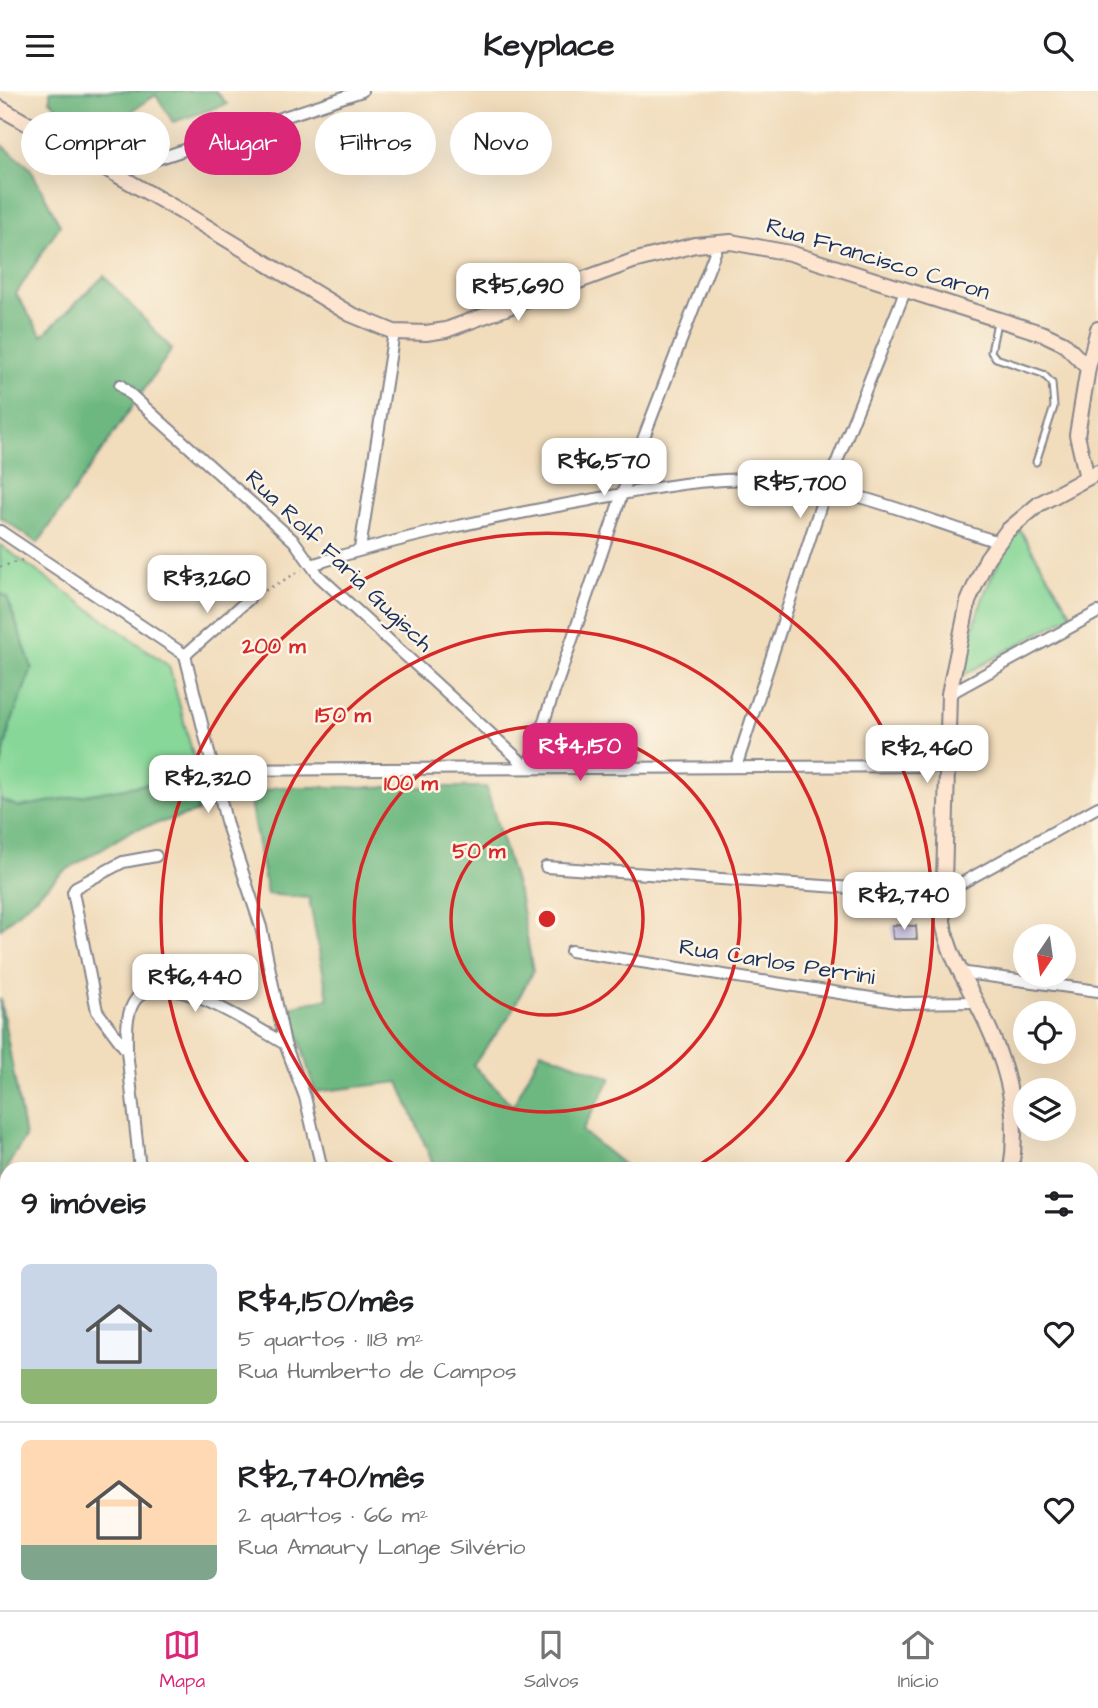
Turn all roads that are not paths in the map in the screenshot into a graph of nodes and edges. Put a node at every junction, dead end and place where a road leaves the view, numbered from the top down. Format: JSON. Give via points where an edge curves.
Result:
{"nodes":[{"id":1,"x":362,"y":91,"type":"edge"},
{"id":2,"x":0,"y":108,"type":"edge"},
{"id":3,"x":21,"y":120,"type":"edge"},
{"id":4,"x":170,"y":155,"type":"edge"},
{"id":5,"x":118,"y":175,"type":"edge"},
{"id":6,"x":719,"y":242,"type":"junction"},
{"id":7,"x":906,"y":289,"type":"junction"},
{"id":8,"x":998,"y":319,"type":"junction"},
{"id":9,"x":1098,"y":330,"type":"edge"},
{"id":10,"x":394,"y":332,"type":"junction"},
{"id":11,"x":1088,"y":368,"type":"junction"},
{"id":12,"x":120,"y":385,"type":"dead end"},
{"id":13,"x":1036,"y":462,"type":"dead end"},
{"id":14,"x":1092,"y":475,"type":"edge"},
{"id":15,"x":827,"y":489,"type":"junction"},
{"id":16,"x":622,"y":494,"type":"junction"},
{"id":17,"x":0,"y":531,"type":"edge"},
{"id":18,"x":998,"y":542,"type":"junction"},
{"id":19,"x":360,"y":549,"type":"junction"},
{"id":20,"x":311,"y":565,"type":"junction"},
{"id":21,"x":249,"y":599,"type":"road end"},
{"id":22,"x":1098,"y":612,"type":"edge"},
{"id":23,"x":185,"y":655,"type":"junction"},
{"id":24,"x":949,"y":694,"type":"junction"},
{"id":25,"x":945,"y":766,"type":"junction"},
{"id":26,"x":736,"y":767,"type":"junction"},
{"id":27,"x":528,"y":768,"type":"junction"},
{"id":28,"x":214,"y":769,"type":"junction"},
{"id":29,"x":1098,"y":807,"type":"edge"},
{"id":30,"x":156,"y":856,"type":"dead end"},
{"id":31,"x":546,"y":867,"type":"dead end"},
{"id":32,"x":942,"y":894,"type":"junction"},
{"id":33,"x":571,"y":951,"type":"dead end"},
{"id":34,"x":959,"y":972,"type":"junction"},
{"id":35,"x":1098,"y":991,"type":"edge"},
{"id":36,"x":976,"y":1002,"type":"junction"},
{"id":37,"x":285,"y":1044,"type":"junction"},
{"id":38,"x":127,"y":1051,"type":"junction"},
{"id":39,"x":139,"y":1162,"type":"edge"},
{"id":40,"x":320,"y":1162,"type":"edge"},
{"id":41,"x":1012,"y":1162,"type":"edge"}],
"edges":[{"from":1,"to":4,"type":"street"},
{"from":2,"to":3,"type":"street","name":"Rua Francisco Caron"},
{"from":5,"to":10,"type":"street","name":"Rua Francisco Caron","via":[[325,301]]},
{"from":6,"to":7,"type":"street","name":"Rua Francisco Caron","via":[[765,246]]},
{"from":6,"to":10,"type":"street","name":"Rua Francisco Caron","via":[[609,269],[446,330]]},
{"from":6,"to":16,"type":"street"},
{"from":7,"to":8,"type":"street","name":"Rua Francisco Caron"},
{"from":7,"to":15,"type":"street"},
{"from":8,"to":11,"type":"street","name":"Rua Francisco Caron","via":[[1054,338]]},
{"from":8,"to":13,"type":"lane","via":[[991,352],[996,358],[1043,374],[1052,383],[1054,407]]},
{"from":9,"to":11,"type":"street"},
{"from":10,"to":19,"type":"street"},
{"from":11,"to":14,"type":"street","via":[[1077,435]]},
{"from":12,"to":20,"type":"street","name":"Rua Rolf Faria Gugisch","via":[[294,541]]},
{"from":14,"to":18,"type":"street","via":[[1021,517]]},
{"from":15,"to":16,"type":"street","via":[[737,478]]},
{"from":15,"to":18,"type":"street"},
{"from":15,"to":26,"type":"street"},
{"from":16,"to":19,"type":"street"},
{"from":16,"to":27,"type":"street"},
{"from":17,"to":23,"type":"street"},
{"from":18,"to":24,"type":"street","via":[[968,603]]},
{"from":19,"to":20,"type":"street"},
{"from":20,"to":27,"type":"street","name":"Rua Rolf Faria Gugisch"},
{"from":21,"to":23,"type":"street"},
{"from":22,"to":24,"type":"street"},
{"from":23,"to":28,"type":"street"},
{"from":24,"to":25,"type":"street"},
{"from":25,"to":26,"type":"street"},
{"from":25,"to":32,"type":"street"},
{"from":26,"to":27,"type":"street"},
{"from":27,"to":28,"type":"street"},
{"from":28,"to":37,"type":"street","via":[[234,852],[261,927]]},
{"from":29,"to":32,"type":"street"},
{"from":30,"to":38,"type":"street","via":[[123,862],[73,892],[97,1011]]},
{"from":31,"to":32,"type":"street"},
{"from":32,"to":34,"type":"street","via":[[946,940]]},
{"from":33,"to":36,"type":"street","name":"Rua Carlos Perrini","via":[[903,1003]]},
{"from":34,"to":35,"type":"street"},
{"from":34,"to":36,"type":"street"},
{"from":36,"to":41,"type":"street","via":[[999,1051],[1012,1094]]},
{"from":37,"to":38,"type":"street","via":[[190,994],[158,986],[146,990],[130,1011]]},
{"from":37,"to":40,"type":"street","via":[[309,1110]]},
{"from":38,"to":39,"type":"street"}]}
